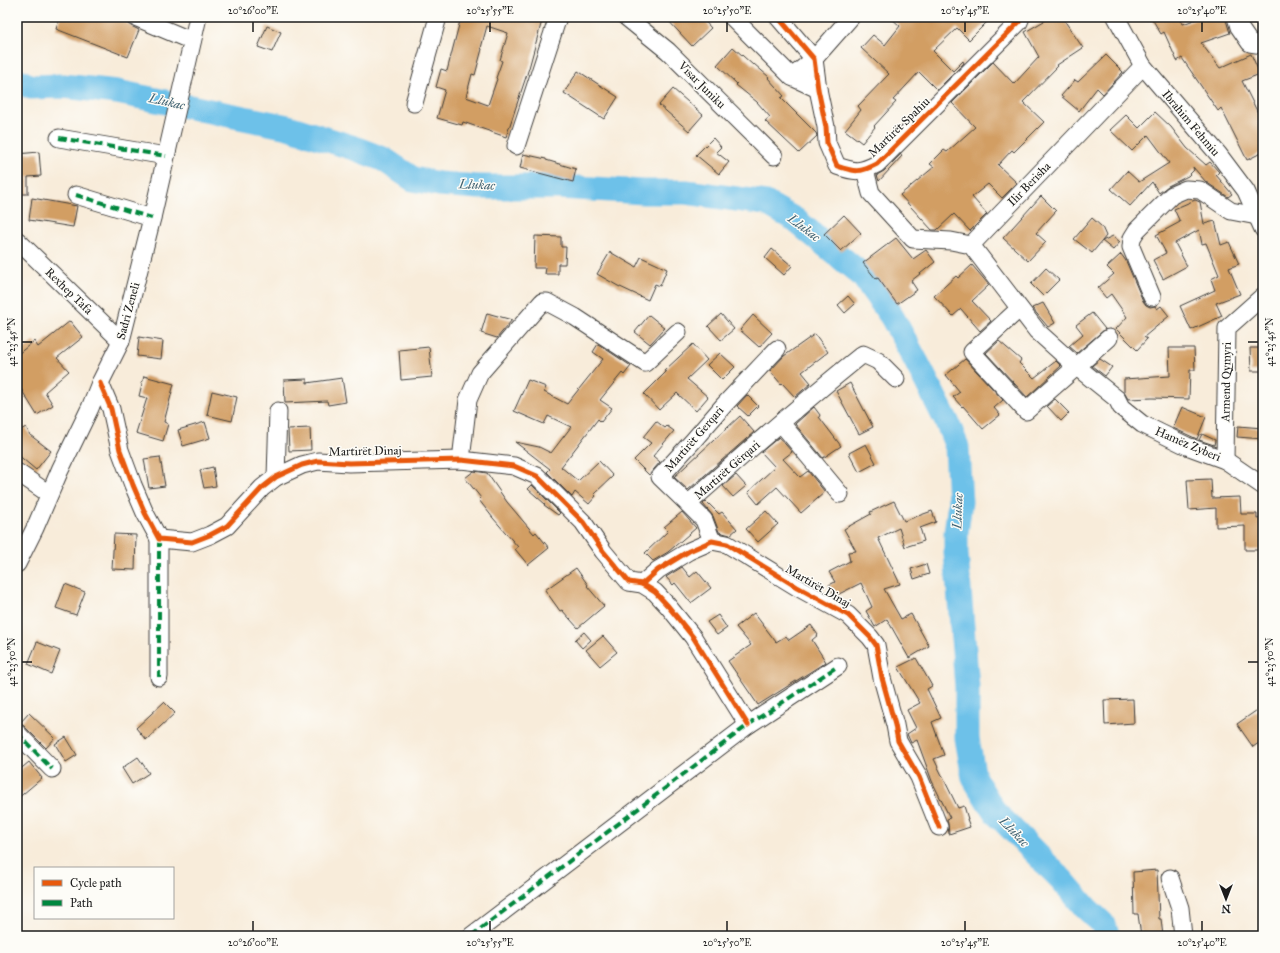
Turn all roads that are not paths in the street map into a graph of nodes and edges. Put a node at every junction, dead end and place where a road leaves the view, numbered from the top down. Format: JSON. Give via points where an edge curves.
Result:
{"nodes":[{"id":1,"x":135,"y":17,"type":"edge"},
{"id":2,"x":198,"y":17,"type":"edge"},
{"id":3,"x":438,"y":17,"type":"edge"},
{"id":4,"x":558,"y":17,"type":"edge"},
{"id":5,"x":626,"y":17,"type":"edge"},
{"id":6,"x":732,"y":17,"type":"edge"},
{"id":7,"x":778,"y":17,"type":"edge"},
{"id":8,"x":851,"y":17,"type":"edge"},
{"id":9,"x":1021,"y":17,"type":"edge"},
{"id":10,"x":1116,"y":17,"type":"edge"},
{"id":11,"x":1236,"y":17,"type":"edge"},
{"id":12,"x":192,"y":41,"type":"junction"},
{"id":13,"x":1263,"y":44,"type":"edge"},
{"id":14,"x":814,"y":59,"type":"junction"},
{"id":15,"x":1142,"y":66,"type":"junction"},
{"id":16,"x":792,"y":77,"type":"junction"},
{"id":17,"x":818,"y":89,"type":"junction"},
{"id":18,"x":414,"y":103,"type":"dead end"},
{"id":19,"x":59,"y":138,"type":"dead end"},
{"id":20,"x":516,"y":146,"type":"dead end"},
{"id":21,"x":166,"y":156,"type":"junction"},
{"id":22,"x":774,"y":156,"type":"dead end"},
{"id":23,"x":865,"y":170,"type":"junction"},
{"id":24,"x":76,"y":195,"type":"dead end"},
{"id":25,"x":152,"y":218,"type":"junction"},
{"id":26,"x":1260,"y":223,"type":"edge"},
{"id":27,"x":17,"y":240,"type":"edge"},
{"id":28,"x":971,"y":245,"type":"junction"},
{"id":29,"x":1263,"y":296,"type":"edge"},
{"id":30,"x":1152,"y":297,"type":"dead end"},
{"id":31,"x":1019,"y":308,"type":"junction"},
{"id":32,"x":678,"y":332,"type":"dead end"},
{"id":33,"x":1109,"y":338,"type":"dead end"},
{"id":34,"x":121,"y":341,"type":"junction"},
{"id":35,"x":777,"y":349,"type":"dead end"},
{"id":36,"x":1077,"y":367,"type":"junction"},
{"id":37,"x":896,"y":379,"type":"dead end"},
{"id":38,"x":100,"y":383,"type":"junction"},
{"id":39,"x":278,"y":411,"type":"dead end"},
{"id":40,"x":781,"y":423,"type":"junction"},
{"id":41,"x":461,"y":460,"type":"junction"},
{"id":42,"x":1225,"y":460,"type":"junction"},
{"id":43,"x":17,"y":472,"type":"edge"},
{"id":44,"x":276,"y":478,"type":"junction"},
{"id":45,"x":1263,"y":486,"type":"edge"},
{"id":46,"x":50,"y":494,"type":"junction"},
{"id":47,"x":840,"y":494,"type":"dead end"},
{"id":48,"x":688,"y":504,"type":"junction"},
{"id":49,"x":160,"y":540,"type":"junction"},
{"id":50,"x":712,"y":541,"type":"junction"},
{"id":51,"x":17,"y":564,"type":"edge"},
{"id":52,"x":642,"y":584,"type":"junction"},
{"id":53,"x":838,"y":666,"type":"dead end"},
{"id":54,"x":160,"y":677,"type":"dead end"},
{"id":55,"x":748,"y":725,"type":"junction"},
{"id":56,"x":17,"y":734,"type":"edge"},
{"id":57,"x":52,"y":769,"type":"dead end"},
{"id":58,"x":939,"y":827,"type":"dead end"},
{"id":59,"x":1170,"y":878,"type":"dead end"},
{"id":60,"x":471,"y":936,"type":"edge"},
{"id":61,"x":1183,"y":936,"type":"edge"}],
"edges":[{"from":1,"to":12,"type":"street"},
{"from":2,"to":12,"type":"street","name":"Sadri Zeneli"},
{"from":3,"to":18,"type":"street"},
{"from":4,"to":20,"type":"street"},
{"from":5,"to":22,"type":"street","name":"Visar Juniku","via":[[668,51]]},
{"from":6,"to":16,"type":"street"},
{"from":7,"to":14,"type":"street"},
{"from":8,"to":14,"type":"street"},
{"from":9,"to":23,"type":"street","name":"Martirët Spahiu","via":[[1020,22],[877,164]]},
{"from":10,"to":15,"type":"street","name":"Ibrahim Fehmiu"},
{"from":11,"to":13,"type":"street","via":[[1239,27],[1250,43]]},
{"from":12,"to":21,"type":"street","name":"Sadri Zeneli"},
{"from":14,"to":16,"type":"street"},
{"from":14,"to":17,"type":"street"},
{"from":15,"to":26,"type":"street","name":"Ibrahim Fehmiu","via":[[1246,191]]},
{"from":15,"to":28,"type":"street","name":"Ilir Berisha"},
{"from":16,"to":17,"type":"street"},
{"from":17,"to":23,"type":"street","name":"Martirët Spahiu","via":[[824,112],[827,143],[836,166],[852,171]]},
{"from":19,"to":21,"type":"street"},
{"from":21,"to":25,"type":"street","name":"Sadri Zeneli"},
{"from":23,"to":28,"type":"street","via":[[871,194],[913,239]]},
{"from":24,"to":25,"type":"street"},
{"from":25,"to":34,"type":"street","name":"Sadri Zeneli"},
{"from":26,"to":30,"type":"street","via":[[1231,211],[1200,190],[1186,189],[1172,195],[1136,230],[1130,247]]},
{"from":27,"to":34,"type":"street","name":"Rexhep Tafa"},
{"from":28,"to":31,"type":"street"},
{"from":29,"to":42,"type":"street","name":"Armend Qymyri","via":[[1227,328]]},
{"from":31,"to":36,"type":"street","name":"Hamëz Zyberi","via":[[1037,331]]},
{"from":31,"to":36,"type":"street","via":[[972,352],[1026,411]]},
{"from":32,"to":41,"type":"street","via":[[645,363],[575,317],[547,302],[542,302],[480,373],[468,400]]},
{"from":33,"to":36,"type":"street"},
{"from":34,"to":38,"type":"street","name":"Sadri Zeneli"},
{"from":35,"to":48,"type":"street","name":"Martirët Gerqari","via":[[660,477]]},
{"from":36,"to":42,"type":"street","name":"Hamëz Zyberi","via":[[1117,399],[1121,407],[1142,424],[1187,446]]},
{"from":37,"to":40,"type":"street","name":"Martirët Gërqari","via":[[878,361],[863,354]]},
{"from":38,"to":46,"type":"street","name":"Sadri Zeneli"},
{"from":38,"to":49,"type":"street","via":[[112,409],[120,450],[133,485]]},
{"from":39,"to":44,"type":"street"},
{"from":40,"to":47,"type":"street"},
{"from":40,"to":48,"type":"street","name":"Martirët Gërqari"},
{"from":41,"to":44,"type":"street","name":"Martirët Dinaj","via":[[349,463],[318,461],[302,465]]},
{"from":41,"to":52,"type":"street","name":"Martirët Dinaj","via":[[514,466],[537,476],[583,522],[629,582]]},
{"from":42,"to":45,"type":"street","name":"Hamëz Zyberi"},
{"from":43,"to":46,"type":"street"},
{"from":44,"to":49,"type":"street","name":"Martirët Dinaj","via":[[262,488],[227,526],[192,542]]},
{"from":46,"to":51,"type":"street","name":"Sadri Zeneli"},
{"from":48,"to":50,"type":"street","name":"Martirët Gërqari","via":[[704,520]]},
{"from":49,"to":54,"type":"street"},
{"from":50,"to":52,"type":"street","via":[[689,551],[658,570]]},
{"from":50,"to":58,"type":"street","name":"Martirët Dinaj","via":[[727,544],[848,615],[870,637],[876,646],[898,741],[919,777]]},
{"from":52,"to":55,"type":"street","name":"Martirët Dinaj","via":[[655,592],[693,637]]},
{"from":53,"to":55,"type":"street"},
{"from":55,"to":60,"type":"street"},
{"from":56,"to":57,"type":"street"},
{"from":59,"to":61,"type":"street","via":[[1180,908]]}]}
